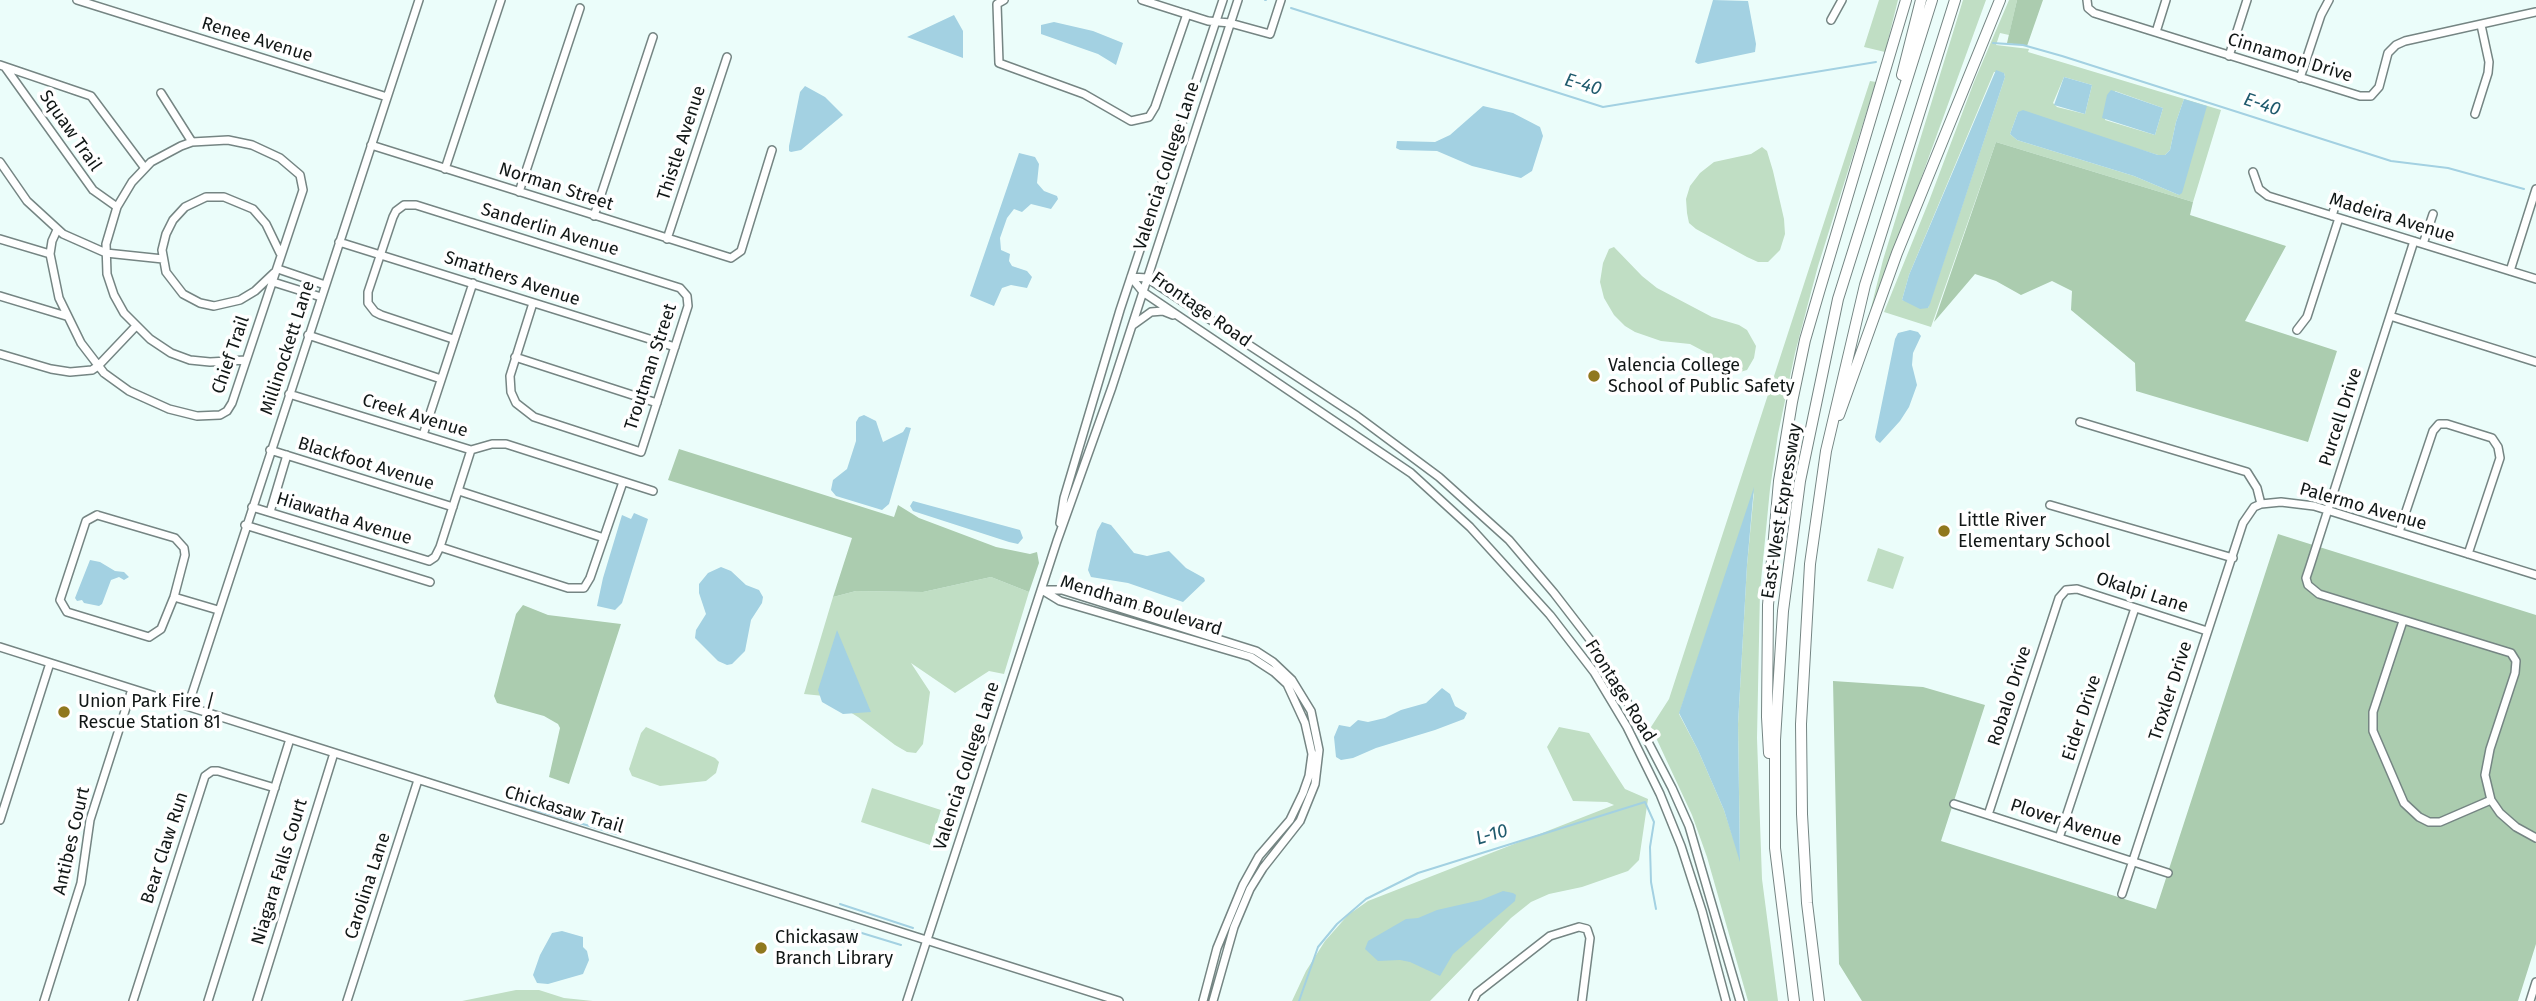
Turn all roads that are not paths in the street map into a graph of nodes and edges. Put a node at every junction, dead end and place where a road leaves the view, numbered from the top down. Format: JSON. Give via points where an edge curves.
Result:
{"nodes":[{"id":1,"x":77,"y":0,"type":"edge"},
{"id":2,"x":419,"y":0,"type":"edge"},
{"id":3,"x":501,"y":0,"type":"edge"},
{"id":4,"x":1004,"y":0,"type":"edge"},
{"id":5,"x":1142,"y":0,"type":"edge"},
{"id":6,"x":1223,"y":0,"type":"edge"},
{"id":7,"x":1238,"y":0,"type":"edge"},
{"id":8,"x":1281,"y":0,"type":"edge"},
{"id":9,"x":1842,"y":0,"type":"edge"},
{"id":10,"x":1906,"y":0,"type":"edge"},
{"id":11,"x":1921,"y":0,"type":"edge"},
{"id":12,"x":1932,"y":0,"type":"edge"},
{"id":13,"x":1955,"y":0,"type":"edge"},
{"id":14,"x":1993,"y":0,"type":"edge"},
{"id":15,"x":2000,"y":0,"type":"edge"},
{"id":16,"x":2166,"y":0,"type":"edge"},
{"id":17,"x":2246,"y":0,"type":"edge"},
{"id":18,"x":2329,"y":0,"type":"edge"},
{"id":19,"x":2088,"y":4,"type":"edge"},
{"id":20,"x":580,"y":8,"type":"dead end"},
{"id":21,"x":2536,"y":12,"type":"edge"},
{"id":22,"x":1187,"y":14,"type":"junction"},
{"id":23,"x":1831,"y":20,"type":"dead end"},
{"id":24,"x":1216,"y":22,"type":"junction"},
{"id":25,"x":1230,"y":23,"type":"junction"},
{"id":26,"x":2481,"y":25,"type":"junction"},
{"id":27,"x":2156,"y":32,"type":"junction"},
{"id":28,"x":653,"y":37,"type":"dead end"},
{"id":29,"x":2229,"y":56,"type":"junction"},
{"id":30,"x":727,"y":57,"type":"dead end"},
{"id":31,"x":3,"y":66,"type":"edge"},
{"id":32,"x":2301,"y":78,"type":"junction"},
{"id":33,"x":161,"y":93,"type":"dead end"},
{"id":34,"x":387,"y":97,"type":"junction"},
{"id":35,"x":2475,"y":114,"type":"dead end"},
{"id":36,"x":1952,"y":117,"type":"junction"},
{"id":37,"x":192,"y":142,"type":"junction"},
{"id":38,"x":372,"y":145,"type":"junction"},
{"id":39,"x":772,"y":150,"type":"dead end"},
{"id":40,"x":0,"y":162,"type":"edge"},
{"id":41,"x":144,"y":167,"type":"junction"},
{"id":42,"x":445,"y":169,"type":"junction"},
{"id":43,"x":2253,"y":172,"type":"dead end"},
{"id":44,"x":1877,"y":174,"type":"junction"},
{"id":45,"x":2536,"y":189,"type":"edge"},
{"id":46,"x":519,"y":192,"type":"junction"},
{"id":47,"x":2338,"y":196,"type":"dead end"},
{"id":48,"x":117,"y":207,"type":"junction"},
{"id":49,"x":2433,"y":214,"type":"dead end"},
{"id":50,"x":594,"y":216,"type":"junction"},
{"id":51,"x":2335,"y":217,"type":"junction"},
{"id":52,"x":57,"y":230,"type":"junction"},
{"id":53,"x":0,"y":239,"type":"edge"},
{"id":54,"x":667,"y":239,"type":"junction"},
{"id":55,"x":2414,"y":241,"type":"junction"},
{"id":56,"x":339,"y":242,"type":"junction"},
{"id":57,"x":2423,"y":244,"type":"junction"},
{"id":58,"x":106,"y":253,"type":"junction"},
{"id":59,"x":51,"y":254,"type":"junction"},
{"id":60,"x":281,"y":254,"type":"junction"},
{"id":61,"x":382,"y":255,"type":"junction"},
{"id":62,"x":163,"y":259,"type":"junction"},
{"id":63,"x":278,"y":269,"type":"junction"},
{"id":64,"x":2510,"y":271,"type":"junction"},
{"id":65,"x":1131,"y":277,"type":"junction"},
{"id":66,"x":1147,"y":278,"type":"junction"},
{"id":67,"x":2536,"y":279,"type":"edge"},
{"id":68,"x":273,"y":282,"type":"junction"},
{"id":69,"x":474,"y":283,"type":"junction"},
{"id":70,"x":325,"y":285,"type":"junction"},
{"id":71,"x":1143,"y":292,"type":"junction"},
{"id":72,"x":686,"y":293,"type":"joint"},
{"id":73,"x":0,"y":296,"type":"edge"},
{"id":74,"x":321,"y":297,"type":"junction"},
{"id":75,"x":533,"y":303,"type":"junction"},
{"id":76,"x":66,"y":316,"type":"junction"},
{"id":77,"x":2390,"y":316,"type":"junction"},
{"id":78,"x":1181,"y":317,"type":"junction"},
{"id":79,"x":1133,"y":325,"type":"junction"},
{"id":80,"x":136,"y":326,"type":"junction"},
{"id":81,"x":2297,"y":330,"type":"dead end"},
{"id":82,"x":309,"y":335,"type":"junction"},
{"id":83,"x":453,"y":339,"type":"junction"},
{"id":84,"x":675,"y":347,"type":"junction"},
{"id":85,"x":0,"y":354,"type":"edge"},
{"id":86,"x":515,"y":357,"type":"junction"},
{"id":87,"x":246,"y":360,"type":"junction"},
{"id":88,"x":2536,"y":362,"type":"edge"},
{"id":89,"x":98,"y":366,"type":"junction"},
{"id":90,"x":441,"y":379,"type":"junction"},
{"id":91,"x":289,"y":394,"type":"junction"},
{"id":92,"x":657,"y":403,"type":"junction"},
{"id":93,"x":2080,"y":422,"type":"dead end"},
{"id":94,"x":423,"y":435,"type":"junction"},
{"id":95,"x":270,"y":450,"type":"junction"},
{"id":96,"x":471,"y":450,"type":"junction"},
{"id":97,"x":1826,"y":451,"type":"junction"},
{"id":98,"x":287,"y":455,"type":"junction"},
{"id":99,"x":623,"y":482,"type":"junction"},
{"id":100,"x":459,"y":491,"type":"junction"},
{"id":101,"x":653,"y":492,"type":"dead end"},
{"id":102,"x":2261,"y":504,"type":"junction"},
{"id":103,"x":2050,"y":505,"type":"dead end"},
{"id":104,"x":251,"y":507,"type":"junction"},
{"id":105,"x":453,"y":507,"type":"junction"},
{"id":106,"x":2329,"y":510,"type":"junction"},
{"id":107,"x":270,"y":512,"type":"junction"},
{"id":108,"x":246,"y":525,"type":"junction"},
{"id":109,"x":2399,"y":532,"type":"junction"},
{"id":110,"x":604,"y":538,"type":"junction"},
{"id":111,"x":1057,"y":541,"type":"junction"},
{"id":112,"x":440,"y":547,"type":"junction"},
{"id":113,"x":2468,"y":554,"type":"junction"},
{"id":114,"x":2232,"y":558,"type":"junction"},
{"id":115,"x":2536,"y":575,"type":"edge"},
{"id":116,"x":430,"y":582,"type":"dead end"},
{"id":117,"x":1041,"y":590,"type":"junction"},
{"id":118,"x":2066,"y":590,"type":"joint"},
{"id":119,"x":174,"y":597,"type":"junction"},
{"id":120,"x":2135,"y":608,"type":"junction"},
{"id":121,"x":218,"y":610,"type":"junction"},
{"id":122,"x":2403,"y":621,"type":"junction"},
{"id":123,"x":2207,"y":631,"type":"junction"},
{"id":124,"x":0,"y":647,"type":"edge"},
{"id":125,"x":50,"y":663,"type":"junction"},
{"id":126,"x":132,"y":689,"type":"junction"},
{"id":127,"x":188,"y":706,"type":"junction"},
{"id":128,"x":290,"y":739,"type":"junction"},
{"id":129,"x":334,"y":753,"type":"junction"},
{"id":130,"x":418,"y":780,"type":"junction"},
{"id":131,"x":275,"y":788,"type":"junction"},
{"id":132,"x":2491,"y":800,"type":"junction"},
{"id":133,"x":1954,"y":804,"type":"dead end"},
{"id":134,"x":1988,"y":815,"type":"junction"},
{"id":135,"x":0,"y":820,"type":"edge"},
{"id":136,"x":2059,"y":838,"type":"junction"},
{"id":137,"x":2536,"y":838,"type":"edge"},
{"id":138,"x":1775,"y":848,"type":"junction"},
{"id":139,"x":2132,"y":861,"type":"junction"},
{"id":140,"x":2168,"y":873,"type":"dead end"},
{"id":141,"x":2122,"y":894,"type":"dead end"},
{"id":142,"x":926,"y":941,"type":"junction"},
{"id":143,"x":2536,"y":982,"type":"edge"},
{"id":144,"x":1088,"y":992,"type":"junction"},
{"id":145,"x":1097,"y":998,"type":"edge"},
{"id":146,"x":44,"y":1001,"type":"edge"},
{"id":147,"x":133,"y":1001,"type":"edge"},
{"id":148,"x":208,"y":1001,"type":"edge"},
{"id":149,"x":257,"y":1001,"type":"edge"},
{"id":150,"x":347,"y":1001,"type":"edge"},
{"id":151,"x":907,"y":1001,"type":"edge"},
{"id":152,"x":1086,"y":1001,"type":"edge"},
{"id":153,"x":1119,"y":1001,"type":"edge"},
{"id":154,"x":1203,"y":1001,"type":"edge"},
{"id":155,"x":1213,"y":1001,"type":"edge"},
{"id":156,"x":1473,"y":1001,"type":"edge"},
{"id":157,"x":1582,"y":1001,"type":"edge"},
{"id":158,"x":1726,"y":1001,"type":"edge"},
{"id":159,"x":1740,"y":1001,"type":"edge"},
{"id":160,"x":1794,"y":1001,"type":"edge"},
{"id":161,"x":1819,"y":1001,"type":"edge"},
{"id":162,"x":2530,"y":1001,"type":"edge"}],
"edges":[{"from":1,"to":34,"type":"street","name":"Renee Avenue"},
{"from":2,"to":34,"type":"street","name":"Millinockett Lane"},
{"from":3,"to":42,"type":"street"},
{"from":4,"to":22,"type":"street","via":[[997,4],[999,63],[1084,94],[1131,121],[1149,117],[1155,107]]},
{"from":5,"to":22,"type":"street"},
{"from":6,"to":24,"type":"street","name":"Valencia College Lane"},
{"from":7,"to":25,"type":"street","name":"Valencia College Lane"},
{"from":8,"to":25,"type":"street","via":[[1270,34]]},
{"from":9,"to":23,"type":"street"},
{"from":10,"to":138,"type":"highway","via":[[1805,340],[1779,481],[1768,617],[1767,717]]},
{"from":11,"to":44,"type":"highway"},
{"from":12,"to":44,"type":"highway","name":"East-West Expressway"},
{"from":13,"to":97,"type":"highway","name":"East-West Expressway","via":[[1866,285]]},
{"from":14,"to":36,"type":"highway"},
{"from":15,"to":36,"type":"highway"},
{"from":16,"to":27,"type":"street"},
{"from":17,"to":29,"type":"street"},
{"from":18,"to":32,"type":"street"},
{"from":19,"to":27,"type":"street","name":"Cinnamon Drive","via":[[2094,13]]},
{"from":20,"to":46,"type":"street"},
{"from":21,"to":26,"type":"street","name":"Cinnamon Drive"},
{"from":22,"to":24,"type":"street"},
{"from":24,"to":25,"type":"street"},
{"from":24,"to":65,"type":"street","name":"Valencia College Lane"},
{"from":25,"to":66,"type":"street","name":"Valencia College Lane"},
{"from":26,"to":32,"type":"street","name":"Cinnamon Drive","via":[[2396,45],[2388,53],[2379,88],[2371,96]]},
{"from":26,"to":35,"type":"street","via":[[2489,62]]},
{"from":27,"to":29,"type":"street","name":"Cinnamon Drive"},
{"from":28,"to":50,"type":"street"},
{"from":29,"to":32,"type":"street","name":"Cinnamon Drive"},
{"from":30,"to":54,"type":"street","name":"Thistle Avenue"},
{"from":31,"to":41,"type":"street","via":[[91,96]]},
{"from":31,"to":48,"type":"street","name":"Squaw Trail","via":[[93,190]]},
{"from":33,"to":37,"type":"street"},
{"from":34,"to":38,"type":"street","name":"Millinockett Lane"},
{"from":36,"to":97,"type":"highway"},
{"from":37,"to":41,"type":"street"},
{"from":37,"to":60,"type":"street","via":[[228,140],[252,145],[280,158],[300,175],[303,190]]},
{"from":38,"to":42,"type":"street","name":"Norman Street"},
{"from":38,"to":56,"type":"street","name":"Millinockett Lane"},
{"from":39,"to":54,"type":"street","name":"Norman Street","via":[[741,251],[731,258]]},
{"from":40,"to":52,"type":"street","via":[[27,201]]},
{"from":41,"to":48,"type":"street"},
{"from":42,"to":46,"type":"street","name":"Norman Street"},
{"from":43,"to":51,"type":"street","name":"Madeira Avenue","via":[[2264,195]]},
{"from":44,"to":138,"type":"highway","name":"East-West Expressway","via":[[1838,299],[1800,481],[1783,611],[1775,740]]},
{"from":45,"to":64,"type":"street"},
{"from":46,"to":50,"type":"street","name":"Norman Street"},
{"from":47,"to":51,"type":"street"},
{"from":48,"to":58,"type":"street"},
{"from":49,"to":57,"type":"street"},
{"from":50,"to":54,"type":"street","name":"Norman Street"},
{"from":51,"to":55,"type":"street","name":"Madeira Avenue"},
{"from":51,"to":81,"type":"street","via":[[2307,317]]},
{"from":52,"to":58,"type":"street"},
{"from":52,"to":59,"type":"street","name":"Chief Trail"},
{"from":53,"to":59,"type":"street"},
{"from":55,"to":57,"type":"street","name":"Madeira Avenue"},
{"from":55,"to":77,"type":"street","name":"Purcell Drive"},
{"from":56,"to":61,"type":"street","name":"Smathers Avenue"},
{"from":56,"to":70,"type":"street","name":"Millinockett Lane"},
{"from":57,"to":64,"type":"street","name":"Madeira Avenue"},
{"from":58,"to":62,"type":"street"},
{"from":58,"to":80,"type":"street","via":[[114,295]]},
{"from":59,"to":76,"type":"street","name":"Chief Trail","via":[[55,286]]},
{"from":60,"to":62,"type":"street","via":[[253,209],[214,196],[193,202],[173,220],[163,243]]},
{"from":60,"to":63,"type":"street"},
{"from":61,"to":69,"type":"street","name":"Smathers Avenue"},
{"from":61,"to":72,"type":"street","name":"Sanderlin Avenue","via":[[393,218],[402,206],[416,205],[675,285]]},
{"from":61,"to":83,"type":"street","via":[[368,298],[375,312]]},
{"from":62,"to":63,"type":"street","via":[[169,277],[183,294],[214,306],[246,297]]},
{"from":63,"to":68,"type":"street","name":"Chief Trail"},
{"from":63,"to":70,"type":"street"},
{"from":64,"to":67,"type":"street","name":"Madeira Avenue"},
{"from":65,"to":66,"type":"street","name":"Frontage Road"},
{"from":65,"to":71,"type":"street","name":"Frontage Road"},
{"from":65,"to":111,"type":"street","name":"Valencia College Lane","via":[[1064,498]]},
{"from":66,"to":71,"type":"street","name":"Valencia College Lane"},
{"from":66,"to":159,"type":"street","name":"Frontage Road","via":[[1357,416],[1439,477],[1509,540],[1554,593],[1622,692],[1672,788],[1697,850]]},
{"from":68,"to":74,"type":"street"},
{"from":68,"to":87,"type":"street","name":"Chief Trail"},
{"from":69,"to":75,"type":"street","name":"Smathers Avenue"},
{"from":69,"to":83,"type":"street"},
{"from":70,"to":74,"type":"street","name":"Millinockett Lane"},
{"from":71,"to":78,"type":"street","name":"Frontage Road"},
{"from":71,"to":79,"type":"street","name":"Valencia College Lane"},
{"from":72,"to":84,"type":"street","name":"Troutman Street","via":[[688,306]]},
{"from":73,"to":76,"type":"street"},
{"from":74,"to":82,"type":"street","name":"Millinockett Lane"},
{"from":75,"to":84,"type":"street","name":"Smathers Avenue"},
{"from":75,"to":86,"type":"street"},
{"from":76,"to":89,"type":"street","name":"Chief Trail"},
{"from":77,"to":88,"type":"street"},
{"from":77,"to":106,"type":"street","name":"Purcell Drive"},
{"from":78,"to":79,"type":"street","via":[[1151,312]]},
{"from":78,"to":158,"type":"street","name":"Frontage Road","via":[[1411,473],[1470,527],[1550,615],[1594,673],[1660,794],[1681,846]]},
{"from":79,"to":111,"type":"street","name":"Valencia College Lane"},
{"from":80,"to":87,"type":"street","via":[[180,357],[210,362]]},
{"from":80,"to":89,"type":"street"},
{"from":82,"to":90,"type":"street"},
{"from":82,"to":91,"type":"street","name":"Millinockett Lane"},
{"from":83,"to":90,"type":"street"},
{"from":84,"to":92,"type":"street","name":"Troutman Street"},
{"from":85,"to":89,"type":"street","via":[[63,371],[84,372]]},
{"from":86,"to":92,"type":"street"},
{"from":86,"to":92,"type":"street","name":"Troutman Street","via":[[510,385],[516,403],[528,414],[641,452]]},
{"from":87,"to":89,"type":"street","name":"Chief Trail","via":[[230,408],[210,417],[179,413],[151,402]]},
{"from":90,"to":94,"type":"street"},
{"from":91,"to":94,"type":"street","name":"Creek Avenue"},
{"from":91,"to":95,"type":"street","name":"Millinockett Lane"},
{"from":93,"to":102,"type":"street","via":[[2241,469],[2253,477]]},
{"from":94,"to":96,"type":"street","name":"Creek Avenue"},
{"from":95,"to":98,"type":"street","name":"Blackfoot Avenue"},
{"from":95,"to":104,"type":"street","name":"Millinockett Lane"},
{"from":96,"to":99,"type":"street","name":"Creek Avenue","via":[[506,444]]},
{"from":96,"to":100,"type":"street"},
{"from":97,"to":161,"type":"highway","name":"East-West Expressway","via":[[1810,564],[1801,724],[1807,903]]},
{"from":98,"to":105,"type":"street","name":"Blackfoot Avenue"},
{"from":98,"to":107,"type":"street"},
{"from":99,"to":101,"type":"street","name":"Creek Avenue"},
{"from":99,"to":110,"type":"street"},
{"from":100,"to":105,"type":"street"},
{"from":100,"to":110,"type":"street","name":"Blackfoot Avenue"},
{"from":102,"to":106,"type":"street","name":"Palermo Avenue","via":[[2299,503]]},
{"from":102,"to":114,"type":"street","name":"Troxler Drive","via":[[2246,517]]},
{"from":103,"to":114,"type":"street"},
{"from":104,"to":107,"type":"street","name":"Hiawatha Avenue"},
{"from":104,"to":108,"type":"street","name":"Millinockett Lane"},
{"from":105,"to":112,"type":"street"},
{"from":106,"to":109,"type":"street","name":"Palermo Avenue"},
{"from":106,"to":122,"type":"street","name":"Purcell Drive","via":[[2306,578],[2308,585],[2319,594]]},
{"from":107,"to":112,"type":"street","name":"Hiawatha Avenue","via":[[424,561],[435,557]]},
{"from":108,"to":116,"type":"street"},
{"from":108,"to":121,"type":"street","name":"Millinockett Lane"},
{"from":109,"to":113,"type":"street","name":"Palermo Avenue"},
{"from":109,"to":113,"type":"street","via":[[2432,431],[2439,424],[2448,424],[2492,438],[2500,458]]},
{"from":110,"to":112,"type":"street","via":[[590,579],[581,589]]},
{"from":111,"to":117,"type":"street","name":"Valencia College Lane"},
{"from":113,"to":115,"type":"street","name":"Palermo Avenue"},
{"from":114,"to":123,"type":"street","name":"Troxler Drive"},
{"from":117,"to":142,"type":"street","name":"Valencia College Lane"},
{"from":117,"to":154,"type":"street","name":"Mendham Boulevard","via":[[1060,601],[1251,657],[1287,684],[1305,723],[1312,754],[1303,793],[1290,820],[1259,856],[1243,885],[1217,948]]},
{"from":117,"to":155,"type":"street","name":"Mendham Boulevard","via":[[1062,590],[1256,651],[1292,680],[1311,711],[1320,759],[1310,801],[1250,890]]},
{"from":118,"to":120,"type":"street","name":"Okalpi Lane","via":[[2077,589]]},
{"from":118,"to":134,"type":"street","name":"Robalo Drive","via":[[2059,598]]},
{"from":119,"to":119,"type":"street","via":[[185,555],[181,542],[97,514],[86,521],[60,600],[68,612],[149,637],[161,629]]},
{"from":119,"to":121,"type":"street"},
{"from":120,"to":123,"type":"street","name":"Okalpi Lane"},
{"from":120,"to":136,"type":"street","name":"Eider Drive"},
{"from":121,"to":127,"type":"street","name":"Millinockett Lane"},
{"from":122,"to":132,"type":"street","via":[[2514,657],[2517,666],[2486,762],[2484,775]]},
{"from":122,"to":132,"type":"street","via":[[2373,722],[2404,803],[2419,817],[2440,822]]},
{"from":123,"to":139,"type":"street","name":"Troxler Drive"},
{"from":124,"to":125,"type":"street","name":"Chickasaw Trail"},
{"from":125,"to":126,"type":"street","name":"Chickasaw Trail"},
{"from":125,"to":135,"type":"street"},
{"from":126,"to":127,"type":"street","name":"Chickasaw Trail"},
{"from":126,"to":146,"type":"street","name":"Antibes Court","via":[[90,820],[81,883]]},
{"from":127,"to":128,"type":"street","name":"Chickasaw Trail"},
{"from":128,"to":129,"type":"street","name":"Chickasaw Trail"},
{"from":128,"to":131,"type":"street"},
{"from":129,"to":130,"type":"street","name":"Chickasaw Trail"},
{"from":129,"to":149,"type":"street","name":"Niagara Falls Court"},
{"from":130,"to":142,"type":"street","name":"Chickasaw Trail"},
{"from":130,"to":150,"type":"street","name":"Carolina Lane"},
{"from":131,"to":147,"type":"street","name":"Bear Claw Run","via":[[218,771],[205,776]]},
{"from":131,"to":148,"type":"street"},
{"from":132,"to":137,"type":"street","via":[[2506,820]]},
{"from":133,"to":134,"type":"street","name":"Plover Avenue"},
{"from":134,"to":136,"type":"street","name":"Plover Avenue"},
{"from":136,"to":139,"type":"street","name":"Plover Avenue"},
{"from":138,"to":160,"type":"highway","name":"East-West Expressway"},
{"from":139,"to":140,"type":"street","name":"Plover Avenue"},
{"from":139,"to":141,"type":"street","name":"Troxler Drive"},
{"from":142,"to":144,"type":"street","name":"Chickasaw Trail"},
{"from":142,"to":151,"type":"street","name":"Valencia College Lane"},
{"from":143,"to":162,"type":"street"},
{"from":144,"to":145,"type":"street","name":"Chickasaw Trail"},
{"from":144,"to":152,"type":"street"},
{"from":145,"to":153,"type":"street","name":"Chickasaw Trail"},
{"from":156,"to":157,"type":"street","via":[[1477,993],[1550,936],[1578,927],[1587,929],[1590,938]]}]}
